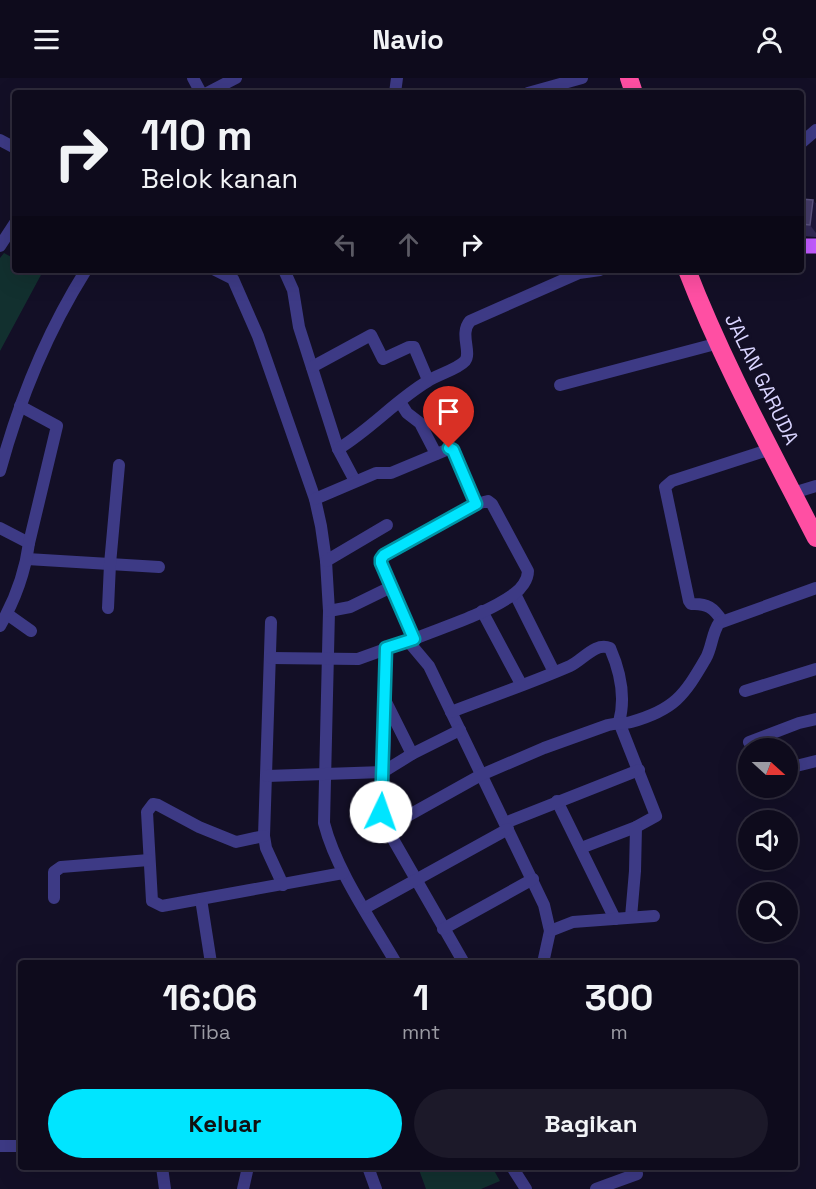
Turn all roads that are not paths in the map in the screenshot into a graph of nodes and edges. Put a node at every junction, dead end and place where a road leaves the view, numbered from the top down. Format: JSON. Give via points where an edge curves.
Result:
{"nodes":[{"id":1,"x":236,"y":78,"type":"edge"},
{"id":2,"x":582,"y":78,"type":"edge"},
{"id":3,"x":213,"y":90,"type":"edge"},
{"id":4,"x":539,"y":90,"type":"edge"},
{"id":5,"x":816,"y":130,"type":"edge"},
{"id":6,"x":804,"y":141,"type":"edge"},
{"id":7,"x":8,"y":227,"type":"edge"},
{"id":8,"x":0,"y":246,"type":"edge"},
{"id":9,"x":84,"y":273,"type":"edge"},
{"id":10,"x":285,"y":273,"type":"edge"},
{"id":11,"x":579,"y":273,"type":"edge"},
{"id":12,"x":690,"y":273,"type":"edge"},
{"id":13,"x":236,"y":275,"type":"edge"},
{"id":14,"x":719,"y":343,"type":"junction"},
{"id":15,"x":312,"y":367,"type":"junction"},
{"id":16,"x":428,"y":380,"type":"junction"},
{"id":17,"x":560,"y":385,"type":"dead end"},
{"id":18,"x":400,"y":402,"type":"junction"},
{"id":19,"x":20,"y":406,"type":"junction"},
{"id":20,"x":338,"y":448,"type":"junction"},
{"id":21,"x":771,"y":449,"type":"junction"},
{"id":22,"x":436,"y":454,"type":"junction"},
{"id":23,"x":119,"y":465,"type":"dead end"},
{"id":24,"x":0,"y":471,"type":"edge"},
{"id":25,"x":356,"y":481,"type":"junction"},
{"id":26,"x":816,"y":486,"type":"edge"},
{"id":27,"x":793,"y":493,"type":"junction"},
{"id":28,"x":315,"y":499,"type":"junction"},
{"id":29,"x":476,"y":504,"type":"junction"},
{"id":30,"x":387,"y":525,"type":"dead end"},
{"id":31,"x":0,"y":528,"type":"edge"},
{"id":32,"x":816,"y":538,"type":"edge"},
{"id":33,"x":29,"y":543,"type":"junction"},
{"id":34,"x":27,"y":559,"type":"junction"},
{"id":35,"x":326,"y":561,"type":"junction"},
{"id":36,"x":110,"y":564,"type":"junction"},
{"id":37,"x":159,"y":567,"type":"dead end"},
{"id":38,"x":391,"y":587,"type":"junction"},
{"id":39,"x":816,"y":588,"type":"edge"},
{"id":40,"x":515,"y":594,"type":"junction"},
{"id":41,"x":108,"y":608,"type":"dead end"},
{"id":42,"x":482,"y":610,"type":"junction"},
{"id":43,"x":329,"y":611,"type":"junction"},
{"id":44,"x":7,"y":614,"type":"junction"},
{"id":45,"x":722,"y":621,"type":"junction"},
{"id":46,"x":271,"y":622,"type":"dead end"},
{"id":47,"x":0,"y":626,"type":"edge"},
{"id":48,"x":31,"y":631,"type":"dead end"},
{"id":49,"x":411,"y":640,"type":"junction"},
{"id":50,"x":386,"y":648,"type":"junction"},
{"id":51,"x":271,"y":658,"type":"junction"},
{"id":52,"x":328,"y":659,"type":"junction"},
{"id":53,"x":816,"y":669,"type":"edge"},
{"id":54,"x":554,"y":672,"type":"junction"},
{"id":55,"x":521,"y":684,"type":"junction"},
{"id":56,"x":745,"y":691,"type":"dead end"},
{"id":57,"x":386,"y":702,"type":"junction"},
{"id":58,"x":451,"y":712,"type":"junction"},
{"id":59,"x":816,"y":719,"type":"edge"},
{"id":60,"x":619,"y":722,"type":"junction"},
{"id":61,"x":460,"y":730,"type":"junction"},
{"id":62,"x":760,"y":738,"type":"edge"},
{"id":63,"x":412,"y":754,"type":"junction"},
{"id":64,"x":816,"y":760,"type":"edge"},
{"id":65,"x":798,"y":765,"type":"edge"},
{"id":66,"x":639,"y":770,"type":"junction"},
{"id":67,"x":383,"y":772,"type":"junction"},
{"id":68,"x":325,"y":774,"type":"junction"},
{"id":69,"x":481,"y":775,"type":"junction"},
{"id":70,"x":267,"y":776,"type":"junction"},
{"id":71,"x":556,"y":801,"type":"junction"},
{"id":72,"x":506,"y":826,"type":"junction"},
{"id":73,"x":636,"y":827,"type":"junction"},
{"id":74,"x":386,"y":828,"type":"junction"},
{"id":75,"x":264,"y":836,"type":"junction"},
{"id":76,"x":581,"y":848,"type":"junction"},
{"id":77,"x":149,"y":860,"type":"junction"},
{"id":78,"x":344,"y":873,"type":"junction"},
{"id":79,"x":533,"y":879,"type":"junction"},
{"id":80,"x":415,"y":880,"type":"junction"},
{"id":81,"x":283,"y":885,"type":"junction"},
{"id":82,"x":54,"y":898,"type":"dead end"},
{"id":83,"x":201,"y":898,"type":"junction"},
{"id":84,"x":365,"y":908,"type":"junction"},
{"id":85,"x":654,"y":916,"type":"dead end"},
{"id":86,"x":631,"y":917,"type":"junction"},
{"id":87,"x":615,"y":919,"type":"junction"},
{"id":88,"x":443,"y":929,"type":"junction"},
{"id":89,"x":550,"y":931,"type":"junction"},
{"id":90,"x":211,"y":960,"type":"edge"},
{"id":91,"x":394,"y":960,"type":"edge"},
{"id":92,"x":462,"y":960,"type":"edge"},
{"id":93,"x":544,"y":960,"type":"edge"},
{"id":94,"x":0,"y":1146,"type":"edge"},
{"id":95,"x":18,"y":1146,"type":"edge"},
{"id":96,"x":162,"y":1170,"type":"edge"},
{"id":97,"x":247,"y":1170,"type":"edge"},
{"id":98,"x":369,"y":1170,"type":"edge"},
{"id":99,"x":514,"y":1170,"type":"edge"},
{"id":100,"x":638,"y":1174,"type":"dead end"},
{"id":101,"x":165,"y":1189,"type":"edge"},
{"id":102,"x":243,"y":1189,"type":"edge"},
{"id":103,"x":376,"y":1189,"type":"edge"},
{"id":104,"x":526,"y":1189,"type":"edge"},
{"id":105,"x":596,"y":1189,"type":"edge"}],
"edges":[{"from":1,"to":3,"type":"street"},
{"from":2,"to":4,"type":"street"},
{"from":5,"to":6,"type":"street"},
{"from":7,"to":8,"type":"street"},
{"from":9,"to":19,"type":"street","via":[[59,318]]},
{"from":10,"to":15,"type":"street"},
{"from":11,"to":16,"type":"street","via":[[470,321],[465,334],[466,359]]},
{"from":12,"to":14,"type":"highway","name":"JALAN GARUDA"},
{"from":13,"to":28,"type":"street"},
{"from":14,"to":17,"type":"street"},
{"from":14,"to":21,"type":"highway","name":"JALAN GARUDA"},
{"from":15,"to":16,"type":"street","via":[[371,335],[383,358],[414,347]]},
{"from":15,"to":20,"type":"street"},
{"from":16,"to":18,"type":"street"},
{"from":18,"to":20,"type":"street","via":[[358,437]]},
{"from":18,"to":22,"type":"street","via":[[420,423]]},
{"from":19,"to":24,"type":"street"},
{"from":19,"to":33,"type":"street","via":[[57,426]]},
{"from":20,"to":25,"type":"street"},
{"from":21,"to":27,"type":"highway","name":"JALAN GARUDA"},
{"from":21,"to":45,"type":"street","via":[[672,481],[665,487],[688,601],[712,608]]},
{"from":22,"to":25,"type":"street","via":[[391,473],[376,473]]},
{"from":22,"to":29,"type":"street","via":[[453,450]]},
{"from":23,"to":36,"type":"street"},
{"from":25,"to":28,"type":"street"},
{"from":26,"to":27,"type":"street"},
{"from":27,"to":32,"type":"highway","name":"JALAN GARUDA"},
{"from":28,"to":35,"type":"street"},
{"from":29,"to":38,"type":"street","via":[[382,557]]},
{"from":29,"to":40,"type":"street","via":[[492,504],[528,571],[526,581]]},
{"from":30,"to":35,"type":"street"},
{"from":31,"to":33,"type":"street"},
{"from":33,"to":34,"type":"street"},
{"from":34,"to":36,"type":"street"},
{"from":34,"to":44,"type":"street"},
{"from":35,"to":43,"type":"street"},
{"from":36,"to":37,"type":"street"},
{"from":36,"to":41,"type":"street"},
{"from":38,"to":43,"type":"street","via":[[350,608]]},
{"from":38,"to":49,"type":"street"},
{"from":39,"to":45,"type":"street"},
{"from":40,"to":42,"type":"street"},
{"from":40,"to":54,"type":"street"},
{"from":42,"to":49,"type":"street"},
{"from":42,"to":55,"type":"street"},
{"from":43,"to":52,"type":"street"},
{"from":44,"to":47,"type":"street"},
{"from":44,"to":48,"type":"street"},
{"from":45,"to":60,"type":"street","via":[[716,627],[707,656],[676,701],[659,714]]},
{"from":46,"to":51,"type":"street"},
{"from":49,"to":50,"type":"street"},
{"from":49,"to":58,"type":"street","via":[[429,666]]},
{"from":50,"to":52,"type":"street","via":[[363,658]]},
{"from":50,"to":57,"type":"street"},
{"from":51,"to":52,"type":"street"},
{"from":51,"to":70,"type":"street"},
{"from":52,"to":68,"type":"street"},
{"from":53,"to":56,"type":"street"},
{"from":54,"to":55,"type":"street"},
{"from":54,"to":60,"type":"street","via":[[576,663],[592,650],[609,646],[622,686]]},
{"from":55,"to":58,"type":"street"},
{"from":57,"to":63,"type":"street"},
{"from":57,"to":67,"type":"street"},
{"from":58,"to":61,"type":"street"},
{"from":59,"to":62,"type":"street"},
{"from":60,"to":66,"type":"street"},
{"from":60,"to":69,"type":"street"},
{"from":61,"to":63,"type":"street"},
{"from":61,"to":69,"type":"street"},
{"from":63,"to":67,"type":"street"},
{"from":64,"to":65,"type":"street"},
{"from":66,"to":71,"type":"street"},
{"from":66,"to":73,"type":"street","via":[[656,814]]},
{"from":67,"to":68,"type":"street"},
{"from":67,"to":74,"type":"street","via":[[382,817]]},
{"from":68,"to":70,"type":"street"},
{"from":68,"to":78,"type":"street","via":[[324,823]]},
{"from":69,"to":72,"type":"street"},
{"from":69,"to":74,"type":"street"},
{"from":70,"to":75,"type":"street"},
{"from":71,"to":72,"type":"street"},
{"from":71,"to":76,"type":"street"},
{"from":72,"to":79,"type":"street"},
{"from":72,"to":80,"type":"street"},
{"from":73,"to":76,"type":"street"},
{"from":73,"to":86,"type":"street"},
{"from":74,"to":80,"type":"street"},
{"from":75,"to":77,"type":"street","via":[[236,842],[153,804],[147,812]]},
{"from":75,"to":81,"type":"street"},
{"from":76,"to":87,"type":"street"},
{"from":77,"to":82,"type":"street","via":[[58,868],[54,872]]},
{"from":77,"to":83,"type":"street","via":[[154,904]]},
{"from":78,"to":81,"type":"street"},
{"from":78,"to":84,"type":"street"},
{"from":79,"to":88,"type":"street"},
{"from":79,"to":89,"type":"street","via":[[547,911]]},
{"from":80,"to":84,"type":"street"},
{"from":80,"to":88,"type":"street"},
{"from":81,"to":83,"type":"street"},
{"from":83,"to":90,"type":"street"},
{"from":84,"to":91,"type":"street"},
{"from":85,"to":86,"type":"street"},
{"from":86,"to":87,"type":"street"},
{"from":87,"to":89,"type":"street","via":[[573,922]]},
{"from":88,"to":92,"type":"street"},
{"from":89,"to":93,"type":"street"},
{"from":94,"to":95,"type":"street"},
{"from":96,"to":101,"type":"street"},
{"from":97,"to":102,"type":"street"},
{"from":98,"to":103,"type":"street"},
{"from":99,"to":104,"type":"street"},
{"from":100,"to":105,"type":"street"}]}
